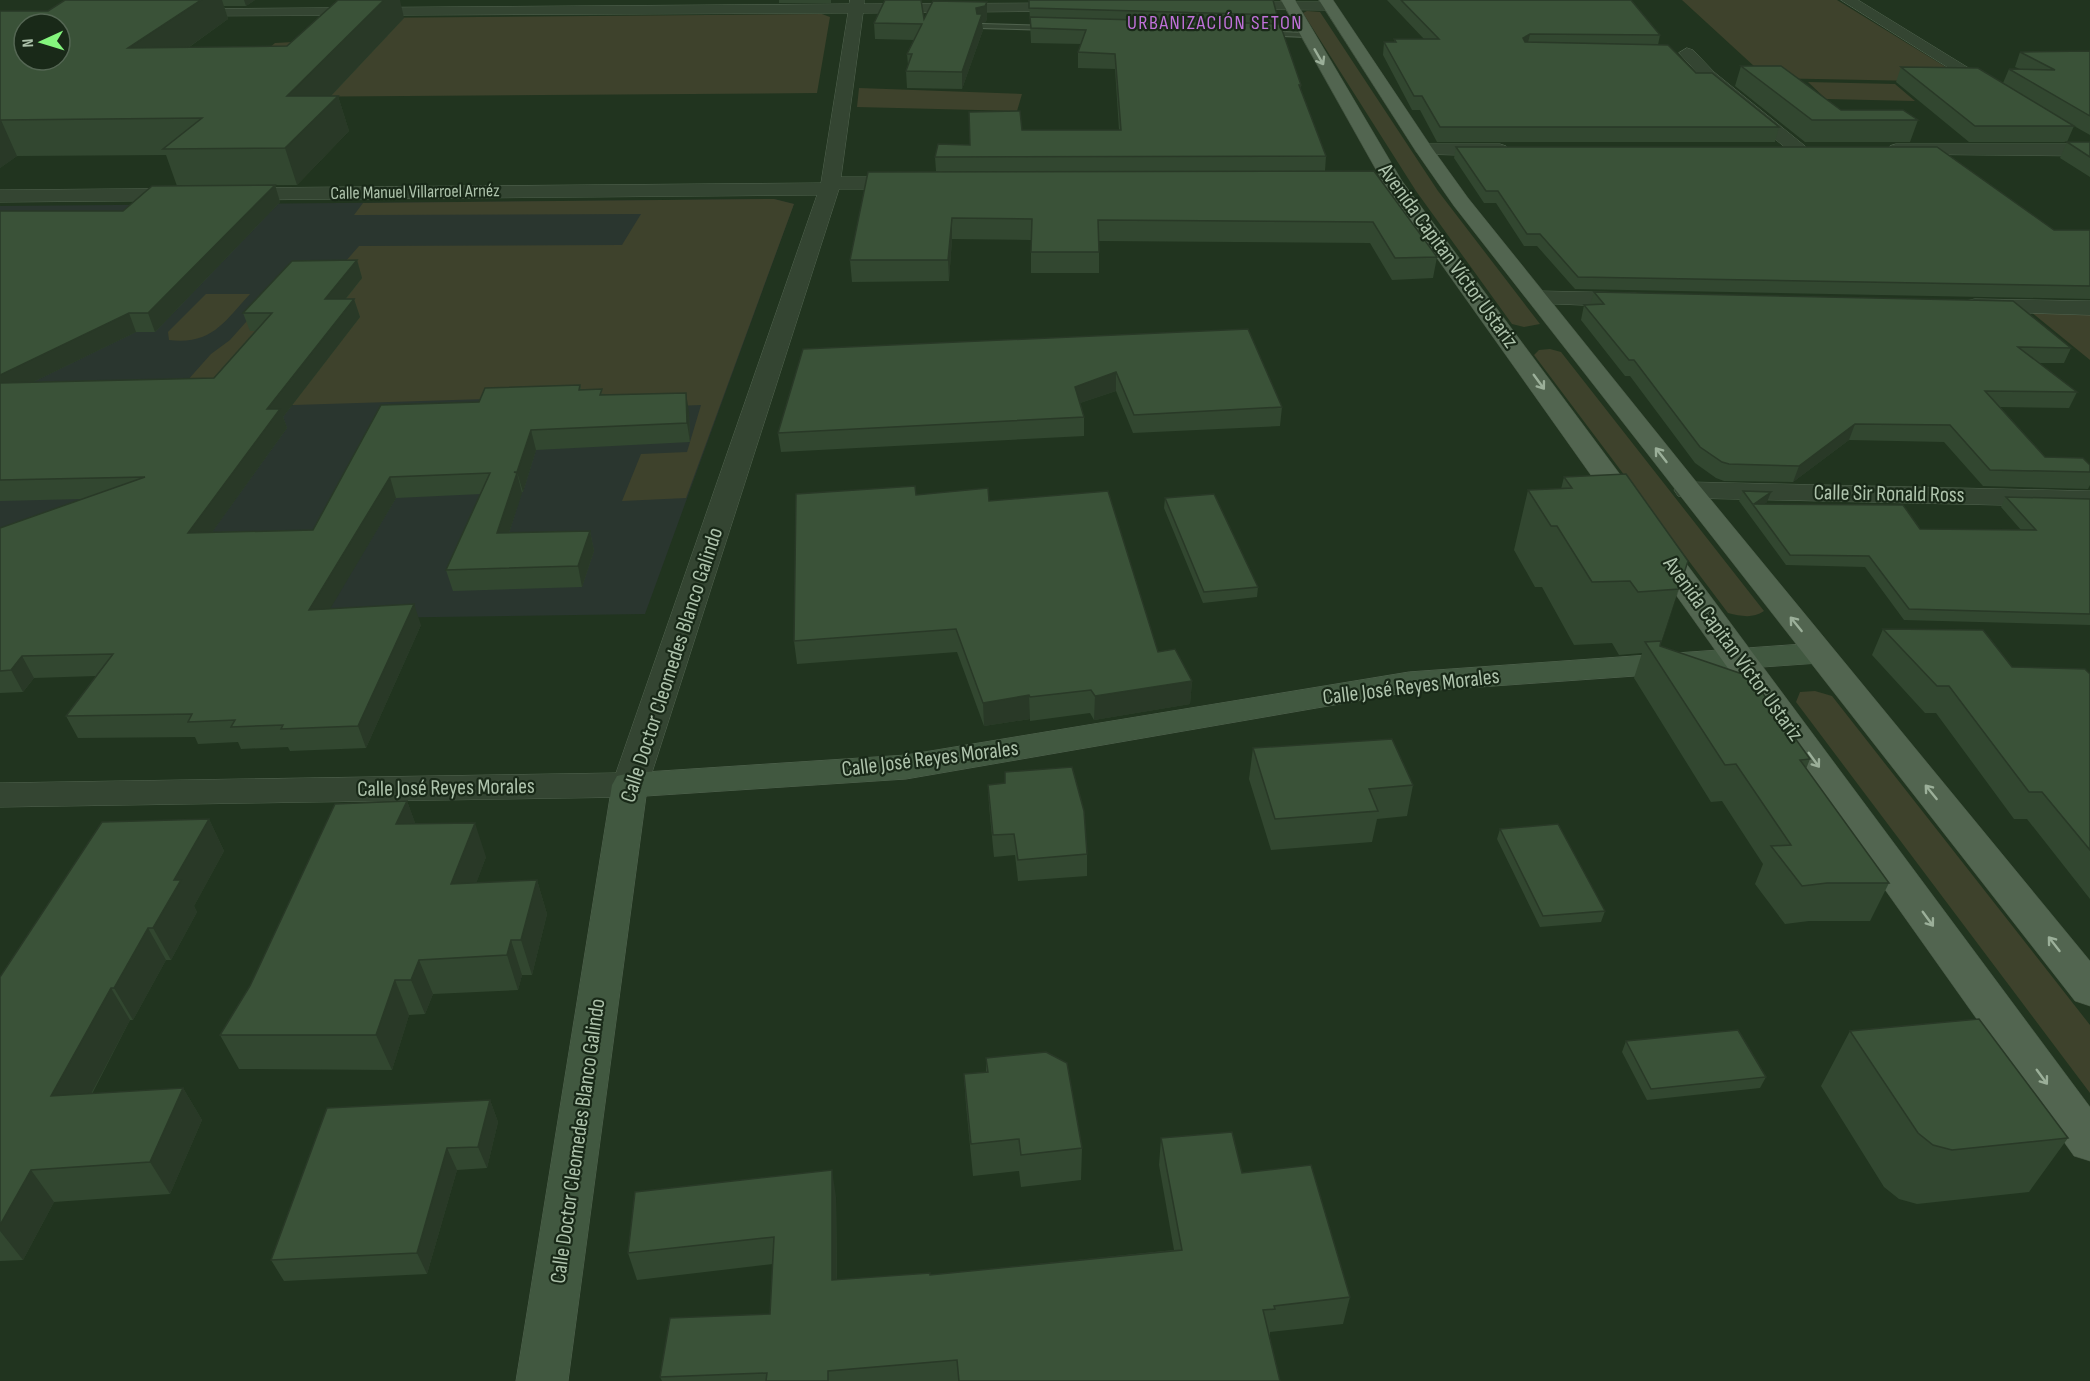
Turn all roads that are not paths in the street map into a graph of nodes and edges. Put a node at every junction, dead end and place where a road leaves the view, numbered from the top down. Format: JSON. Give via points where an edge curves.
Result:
{"nodes":[{"id":1,"x":1848,"y":0,"type":"edge"},
{"id":2,"x":1289,"y":3,"type":"edge"},
{"id":3,"x":1328,"y":3,"type":"edge"},
{"id":4,"x":705,"y":4,"type":"edge"},
{"id":5,"x":857,"y":4,"type":"edge"},
{"id":6,"x":501,"y":5,"type":"edge"},
{"id":7,"x":1083,"y":6,"type":"edge"},
{"id":8,"x":1210,"y":6,"type":"edge"},
{"id":9,"x":162,"y":12,"type":"edge"},
{"id":10,"x":982,"y":26,"type":"edge"},
{"id":11,"x":1062,"y":28,"type":"edge"},
{"id":12,"x":1247,"y":33,"type":"edge"},
{"id":13,"x":1306,"y":35,"type":"junction"},
{"id":14,"x":1681,"y":53,"type":"dead end"},
{"id":15,"x":2011,"y":99,"type":"edge"},
{"id":16,"x":2070,"y":134,"type":"edge"},
{"id":17,"x":2090,"y":148,"type":"edge"},
{"id":18,"x":1424,"y":150,"type":"junction"},
{"id":19,"x":1517,"y":150,"type":"edge"},
{"id":20,"x":1775,"y":150,"type":"edge"},
{"id":21,"x":1877,"y":150,"type":"edge"},
{"id":22,"x":927,"y":183,"type":"edge"},
{"id":23,"x":830,"y":186,"type":"junction"},
{"id":24,"x":0,"y":196,"type":"edge"},
{"id":25,"x":1538,"y":298,"type":"junction"},
{"id":26,"x":1656,"y":300,"type":"edge"},
{"id":27,"x":1949,"y":305,"type":"edge"},
{"id":28,"x":2090,"y":308,"type":"edge"},
{"id":29,"x":1571,"y":340,"type":"junction"},
{"id":30,"x":1509,"y":341,"type":"junction"},
{"id":31,"x":1688,"y":490,"type":"junction"},
{"id":32,"x":2090,"y":499,"type":"edge"},
{"id":33,"x":1819,"y":653,"type":"junction"},
{"id":34,"x":1740,"y":658,"type":"junction"},
{"id":35,"x":630,"y":785,"type":"junction"},
{"id":36,"x":0,"y":795,"type":"edge"},
{"id":37,"x":2090,"y":990,"type":"edge"},
{"id":38,"x":2090,"y":1143,"type":"edge"},
{"id":39,"x":542,"y":1381,"type":"edge"}],
"edges":[{"from":1,"to":15,"type":"street"},
{"from":2,"to":3,"type":"street"},
{"from":2,"to":8,"type":"street"},
{"from":2,"to":13,"type":"main road","name":"Avenida Capitan Víctor Ustariz"},
{"from":3,"to":18,"type":"main road","name":"Avenida Capitan Víctor Ustariz"},
{"from":4,"to":5,"type":"street"},
{"from":4,"to":6,"type":"street"},
{"from":5,"to":7,"type":"street"},
{"from":5,"to":23,"type":"street","name":"Calle Doctor Cleomedes Blanco Galindo"},
{"from":6,"to":9,"type":"street"},
{"from":10,"to":11,"type":"lane"},
{"from":12,"to":13,"type":"lane"},
{"from":13,"to":30,"type":"main road","name":"Avenida Capitan Víctor Ustariz","one_way":true,"via":[[1381,182]]},
{"from":14,"to":20,"type":"street","via":[[1808,150]]},
{"from":16,"to":17,"type":"street"},
{"from":17,"to":21,"type":"street"},
{"from":18,"to":19,"type":"street"},
{"from":18,"to":25,"type":"main road","name":"Avenida Capitan Víctor Ustariz"},
{"from":22,"to":23,"type":"street","name":"Calle Manuel Villarroel Arnéz"},
{"from":23,"to":24,"type":"street","name":"Calle Manuel Villarroel Arnéz"},
{"from":23,"to":35,"type":"street","name":"Calle Doctor Cleomedes Blanco Galindo"},
{"from":25,"to":26,"type":"street"},
{"from":25,"to":29,"type":"main road","name":"Avenida Capitan Víctor Ustariz"},
{"from":27,"to":28,"type":"street"},
{"from":29,"to":30,"type":"main road"},
{"from":31,"to":29,"type":"main road","name":"Avenida Capitan Víctor Ustariz","one_way":true},
{"from":30,"to":34,"type":"main road","name":"Avenida Capitan Víctor Ustariz","one_way":true},
{"from":31,"to":32,"type":"street","name":"Calle Sir Ronald Ross"},
{"from":33,"to":31,"type":"main road","name":"Avenida Capitan Víctor Ustariz","one_way":true},
{"from":33,"to":34,"type":"main road","name":"Calle José Reyes Morales"},
{"from":37,"to":33,"type":"main road","name":"Avenida Capitan Víctor Ustariz","one_way":true},
{"from":34,"to":35,"type":"main road","name":"Calle José Reyes Morales","via":[[1409,682],[906,767]]},
{"from":34,"to":38,"type":"main road","name":"Avenida Capitan Víctor Ustariz","one_way":true},
{"from":35,"to":36,"type":"street","name":"Calle José Reyes Morales"},
{"from":35,"to":39,"type":"main road","name":"Calle Doctor Cleomedes Blanco Galindo"}]}
